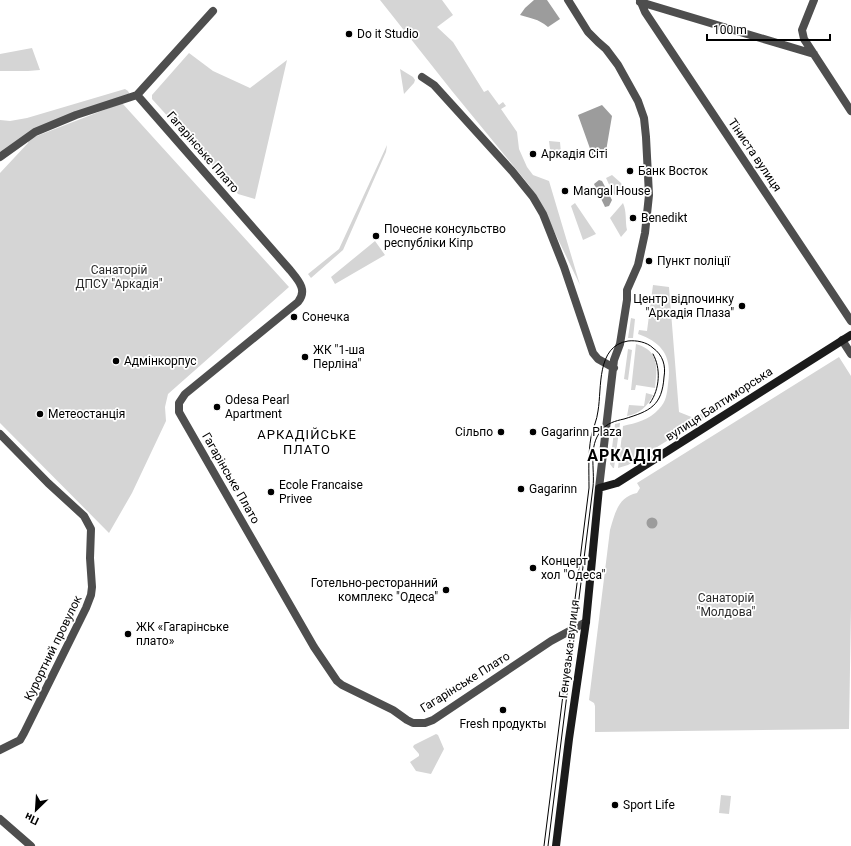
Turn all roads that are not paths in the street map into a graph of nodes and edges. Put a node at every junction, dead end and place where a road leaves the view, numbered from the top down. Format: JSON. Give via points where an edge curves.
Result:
{"nodes":[{"id":1,"x":568,"y":0,"type":"edge"},
{"id":2,"x":814,"y":0,"type":"edge"},
{"id":3,"x":640,"y":1,"type":"edge"},
{"id":4,"x":213,"y":11,"type":"dead end"},
{"id":5,"x":814,"y":54,"type":"junction"},
{"id":6,"x":422,"y":77,"type":"dead end"},
{"id":7,"x":137,"y":95,"type":"junction"},
{"id":8,"x":851,"y":111,"type":"edge"},
{"id":9,"x":0,"y":157,"type":"edge"},
{"id":10,"x":851,"y":321,"type":"edge"},
{"id":11,"x":851,"y":335,"type":"edge"},
{"id":12,"x":842,"y":340,"type":"junction"},
{"id":13,"x":851,"y":354,"type":"edge"},
{"id":14,"x":614,"y":364,"type":"junction"},
{"id":15,"x":0,"y":434,"type":"edge"},
{"id":16,"x":599,"y":488,"type":"junction"},
{"id":17,"x":586,"y":622,"type":"junction"},
{"id":18,"x":0,"y":750,"type":"edge"},
{"id":19,"x":0,"y":819,"type":"edge"},
{"id":20,"x":30,"y":846,"type":"edge"},
{"id":21,"x":556,"y":846,"type":"edge"}],
"edges":[{"from":1,"to":14,"type":"street","name":"Генуезька вулиця","via":[[588,32],[618,65],[638,101],[644,118],[649,195],[646,233],[638,266],[627,290],[620,344]]},
{"from":2,"to":5,"type":"street","via":[[802,30],[804,39]]},
{"from":3,"to":5,"type":"street"},
{"from":3,"to":10,"type":"street","name":"Тіниста вулиця"},
{"from":4,"to":7,"type":"street"},
{"from":5,"to":8,"type":"street"},
{"from":6,"to":14,"type":"street","via":[[434,85],[533,197],[543,214],[561,260],[593,353],[600,362]]},
{"from":7,"to":9,"type":"street","via":[[35,132]]},
{"from":7,"to":17,"type":"street","name":"Гагарінське Плато","via":[[302,286],[302,295],[298,302],[185,394],[179,403],[179,412],[314,647],[337,681],[407,720],[425,723],[551,641]]},
{"from":11,"to":12,"type":"main road","name":"вулиця Балтиморська"},
{"from":12,"to":13,"type":"street"},
{"from":12,"to":16,"type":"main road","name":"вулиця Балтиморська","via":[[617,483]]},
{"from":14,"to":16,"type":"street","name":"Генуезька вулиця"},
{"from":15,"to":18,"type":"street","name":"Курортний провулок","via":[[89,523],[92,590],[70,642],[24,734],[20,740]]},
{"from":16,"to":17,"type":"main road","name":"Генуезька вулиця"},
{"from":17,"to":21,"type":"main road","name":"Генуезька вулиця"},
{"from":19,"to":20,"type":"street"}]}
